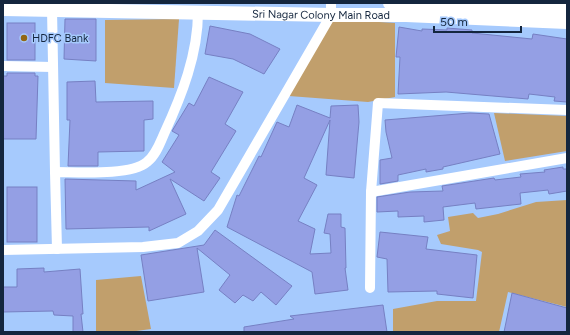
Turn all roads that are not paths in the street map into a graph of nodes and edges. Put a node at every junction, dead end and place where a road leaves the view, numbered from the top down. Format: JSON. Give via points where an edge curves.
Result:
{"nodes":[{"id":1,"x":390,"y":3,"type":"edge"},
{"id":2,"x":3,"y":9,"type":"edge"},
{"id":3,"x":52,"y":9,"type":"junction"},
{"id":4,"x":331,"y":9,"type":"edge"},
{"id":5,"x":567,"y":9,"type":"edge"},
{"id":6,"x":198,"y":12,"type":"junction"},
{"id":7,"x":567,"y":22,"type":"edge"},
{"id":8,"x":3,"y":66,"type":"edge"},
{"id":9,"x":53,"y":67,"type":"junction"},
{"id":10,"x":567,"y":110,"type":"edge"},
{"id":11,"x":567,"y":158,"type":"edge"},
{"id":12,"x":55,"y":172,"type":"junction"},
{"id":13,"x":371,"y":192,"type":"junction"},
{"id":14,"x":57,"y":249,"type":"junction"},
{"id":15,"x":3,"y":250,"type":"edge"},
{"id":16,"x":370,"y":288,"type":"dead end"}],
"edges":[{"from":1,"to":5,"type":"main road","name":"Sri Nagar Colony Main Road"},
{"from":2,"to":3,"type":"main road","name":"Sri Nagar Colony Main Road"},
{"from":3,"to":6,"type":"main road","name":"Sri Nagar Colony Main Road"},
{"from":3,"to":9,"type":"street"},
{"from":4,"to":6,"type":"main road","name":"Sri Nagar Colony Main Road"},
{"from":4,"to":7,"type":"main road","name":"Sri Nagar Colony Main Road"},
{"from":4,"to":14,"type":"street","via":[[218,210],[198,231],[178,243]]},
{"from":6,"to":12,"type":"street","via":[[198,29],[192,61],[173,114],[156,151],[147,162],[130,170]]},
{"from":8,"to":9,"type":"street"},
{"from":9,"to":12,"type":"street"},
{"from":10,"to":13,"type":"street","via":[[378,103]]},
{"from":11,"to":13,"type":"street"},
{"from":12,"to":14,"type":"street"},
{"from":13,"to":16,"type":"street"},
{"from":14,"to":15,"type":"street"}]}
